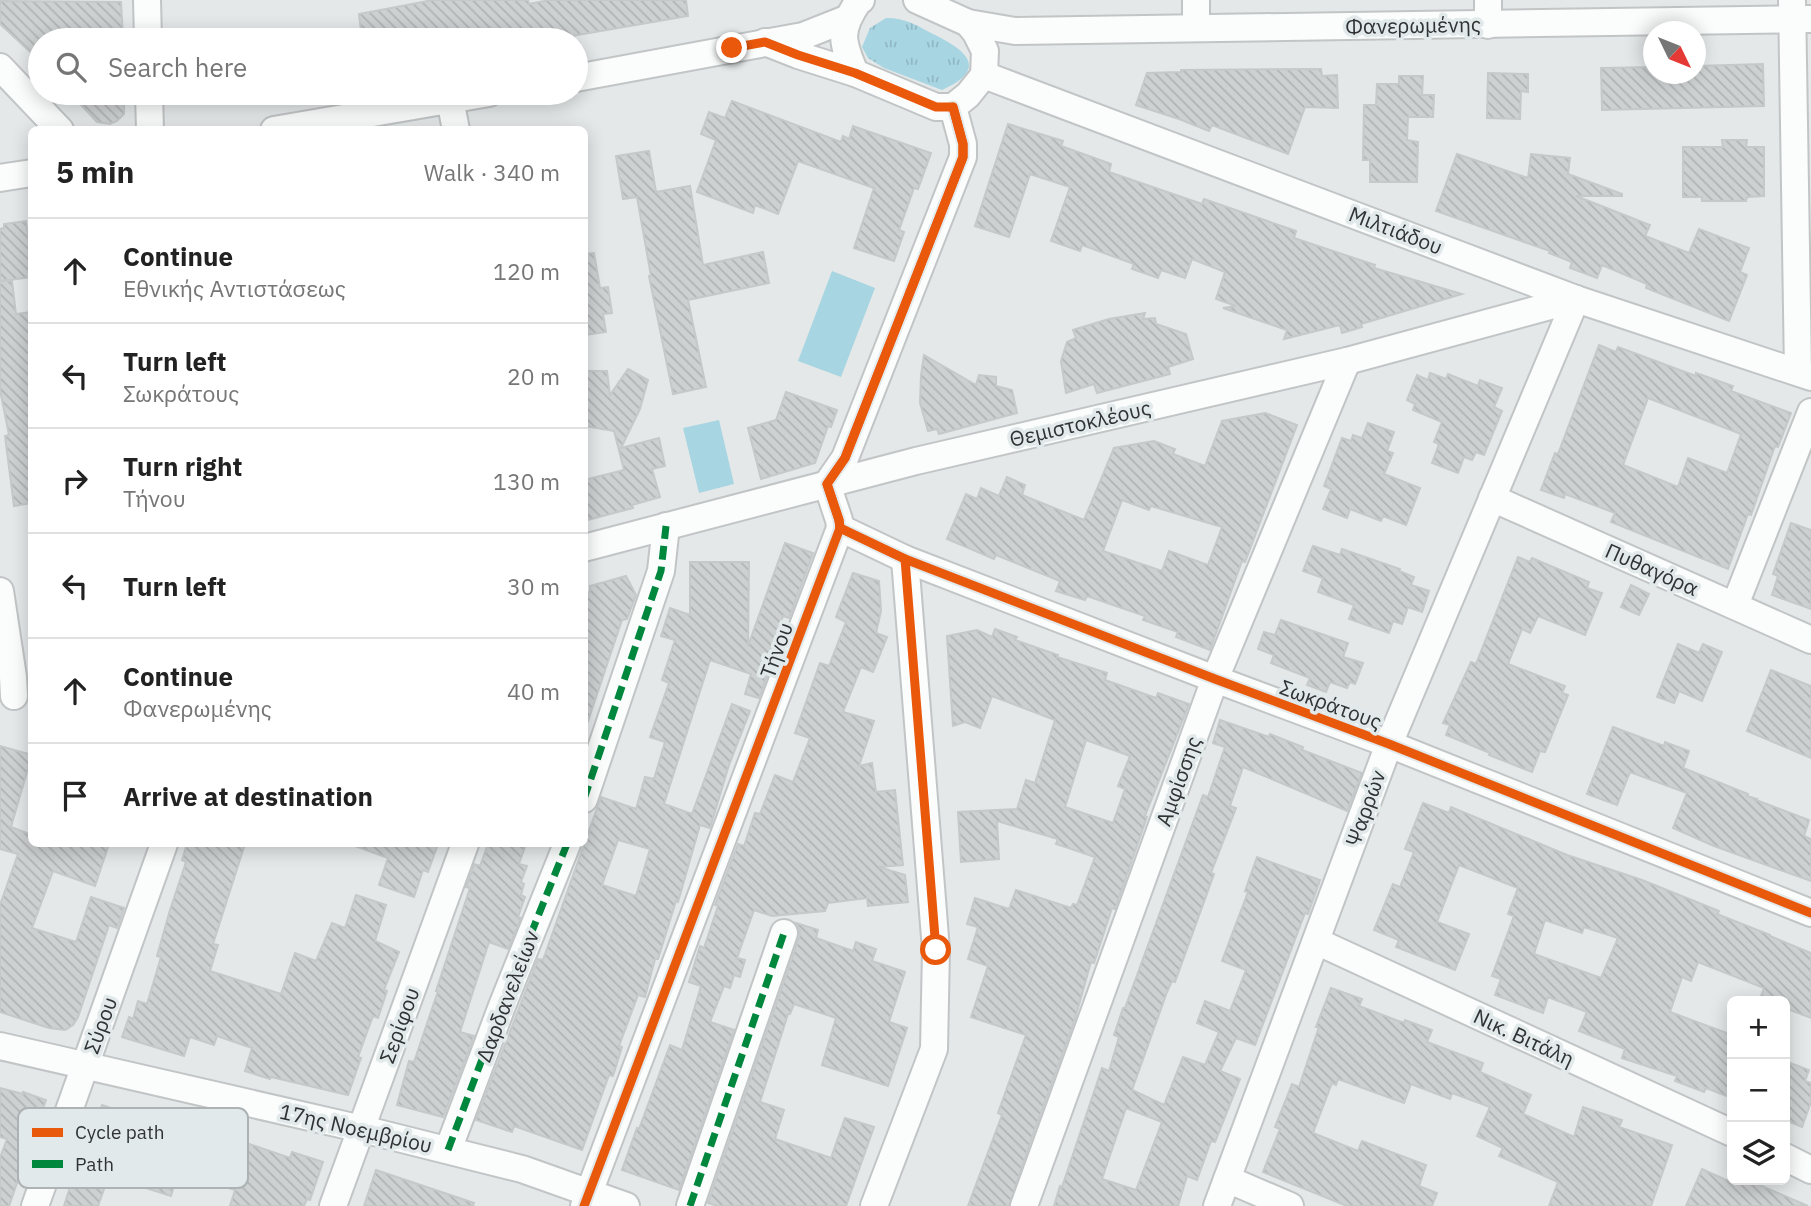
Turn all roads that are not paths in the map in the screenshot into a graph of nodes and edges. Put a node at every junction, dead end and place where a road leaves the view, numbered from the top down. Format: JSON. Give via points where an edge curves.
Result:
{"nodes":[{"id":1,"x":147,"y":0,"type":"edge"},
{"id":2,"x":916,"y":0,"type":"edge"},
{"id":3,"x":1196,"y":0,"type":"edge"},
{"id":4,"x":853,"y":9,"type":"edge"},
{"id":5,"x":1488,"y":12,"type":"edge"},
{"id":6,"x":1799,"y":13,"type":"edge"},
{"id":7,"x":968,"y":23,"type":"junction"},
{"id":8,"x":148,"y":28,"type":"edge"},
{"id":9,"x":1196,"y":28,"type":"junction"},
{"id":10,"x":1016,"y":31,"type":"junction"},
{"id":11,"x":765,"y":42,"type":"junction"},
{"id":12,"x":984,"y":63,"type":"junction"},
{"id":13,"x":0,"y":67,"type":"edge"},
{"id":14,"x":855,"y":73,"type":"junction"},
{"id":15,"x":588,"y":76,"type":"edge"},
{"id":16,"x":28,"y":96,"type":"edge"},
{"id":17,"x":36,"y":105,"type":"edge"},
{"id":18,"x":149,"y":105,"type":"edge"},
{"id":19,"x":416,"y":105,"type":"edge"},
{"id":20,"x":451,"y":105,"type":"edge"},
{"id":21,"x":953,"y":107,"type":"junction"},
{"id":22,"x":56,"y":126,"type":"edge"},
{"id":23,"x":150,"y":126,"type":"edge"},
{"id":24,"x":297,"y":126,"type":"edge"},
{"id":25,"x":455,"y":126,"type":"edge"},
{"id":26,"x":28,"y":174,"type":"edge"},
{"id":27,"x":0,"y":178,"type":"edge"},
{"id":28,"x":1576,"y":299,"type":"junction"},
{"id":29,"x":1347,"y":362,"type":"junction"},
{"id":30,"x":1805,"y":374,"type":"edge"},
{"id":31,"x":1811,"y":412,"type":"edge"},
{"id":32,"x":827,"y":484,"type":"junction"},
{"id":33,"x":1492,"y":498,"type":"junction"},
{"id":34,"x":666,"y":526,"type":"junction"},
{"id":35,"x":840,"y":528,"type":"junction"},
{"id":36,"x":588,"y":547,"type":"edge"},
{"id":37,"x":905,"y":559,"type":"junction"},
{"id":38,"x":0,"y":591,"type":"edge"},
{"id":39,"x":1735,"y":606,"type":"junction"},
{"id":40,"x":1811,"y":640,"type":"edge"},
{"id":41,"x":1215,"y":679,"type":"junction"},
{"id":42,"x":15,"y":696,"type":"edge"},
{"id":43,"x":1388,"y":744,"type":"junction"},
{"id":44,"x":588,"y":787,"type":"edge"},
{"id":45,"x":163,"y":847,"type":"edge"},
{"id":46,"x":464,"y":847,"type":"edge"},
{"id":47,"x":567,"y":847,"type":"edge"},
{"id":48,"x":1811,"y":913,"type":"edge"},
{"id":49,"x":784,"y":933,"type":"dead end"},
{"id":50,"x":1316,"y":941,"type":"junction"},
{"id":51,"x":0,"y":1046,"type":"edge"},
{"id":52,"x":85,"y":1065,"type":"junction"},
{"id":53,"x":70,"y":1108,"type":"edge"},
{"id":54,"x":362,"y":1129,"type":"junction"},
{"id":55,"x":1727,"y":1131,"type":"edge"},
{"id":56,"x":447,"y":1150,"type":"junction"},
{"id":57,"x":1790,"y":1160,"type":"edge"},
{"id":58,"x":1811,"y":1170,"type":"edge"},
{"id":59,"x":1227,"y":1179,"type":"junction"},
{"id":60,"x":41,"y":1188,"type":"edge"},
{"id":61,"x":587,"y":1199,"type":"edge"},
{"id":62,"x":35,"y":1206,"type":"edge"},
{"id":63,"x":333,"y":1206,"type":"edge"},
{"id":64,"x":626,"y":1206,"type":"edge"},
{"id":65,"x":690,"y":1206,"type":"edge"},
{"id":66,"x":874,"y":1206,"type":"edge"},
{"id":67,"x":1024,"y":1206,"type":"edge"},
{"id":68,"x":1217,"y":1206,"type":"edge"},
{"id":69,"x":1290,"y":1206,"type":"edge"}],
"edges":[{"from":1,"to":8,"type":"street"},
{"from":2,"to":7,"type":"street","name":"Φανερωμένης"},
{"from":3,"to":9,"type":"street"},
{"from":4,"to":11,"type":"street","via":[[803,36]]},
{"from":4,"to":14,"type":"street","via":[[843,32]]},
{"from":5,"to":6,"type":"street","name":"Φανερωμένης"},
{"from":5,"to":9,"type":"street","name":"Φανερωμένης"},
{"from":6,"to":30,"type":"street"},
{"from":7,"to":10,"type":"street","name":"Φανερωμένης"},
{"from":7,"to":12,"type":"street","via":[[976,33]]},
{"from":9,"to":10,"type":"street","name":"Φανερωμένης"},
{"from":10,"to":12,"type":"street","via":[[997,37]]},
{"from":11,"to":14,"type":"street"},
{"from":11,"to":15,"type":"street"},
{"from":12,"to":21,"type":"street","via":[[968,95]]},
{"from":12,"to":28,"type":"street","name":"Μιλτιάδου"},
{"from":13,"to":16,"type":"street"},
{"from":14,"to":21,"type":"street","via":[[936,107]]},
{"from":17,"to":22,"type":"street"},
{"from":18,"to":23,"type":"street"},
{"from":19,"to":24,"type":"street"},
{"from":20,"to":25,"type":"street"},
{"from":21,"to":32,"type":"street","via":[[963,157],[845,458]]},
{"from":26,"to":27,"type":"street"},
{"from":28,"to":29,"type":"street","name":"Θεμιστοκλέους"},
{"from":28,"to":30,"type":"street","name":"Μιλτιάδου"},
{"from":28,"to":33,"type":"street","name":"Ψαρρών"},
{"from":29,"to":32,"type":"street","name":"Θεμιστοκλέους"},
{"from":29,"to":41,"type":"street","name":"Αμφίσσης"},
{"from":31,"to":39,"type":"street"},
{"from":32,"to":34,"type":"street","name":"Θεμιστοκλέους"},
{"from":32,"to":35,"type":"street"},
{"from":33,"to":39,"type":"street","name":"Πυθαγόρα"},
{"from":33,"to":43,"type":"street","name":"Ψαρρών"},
{"from":34,"to":36,"type":"street","name":"Θεμιστοκλέους"},
{"from":34,"to":44,"type":"street","via":[[661,571]]},
{"from":35,"to":37,"type":"street","name":"Σωκράτους"},
{"from":35,"to":61,"type":"street","name":"Τήνου"},
{"from":37,"to":41,"type":"street","name":"Σωκράτους"},
{"from":37,"to":66,"type":"street","via":[[936,950],[934,1049]]},
{"from":38,"to":42,"type":"street"},
{"from":39,"to":40,"type":"street","name":"Πυθαγόρα"},
{"from":41,"to":43,"type":"street","name":"Σωκράτους"},
{"from":41,"to":67,"type":"street","name":"Αμφίσσης"},
{"from":43,"to":48,"type":"street","name":"Σωκράτους"},
{"from":43,"to":50,"type":"street","name":"Ψαρρών"},
{"from":45,"to":52,"type":"street","name":"Σύρου"},
{"from":46,"to":54,"type":"street","name":"Σερίφου"},
{"from":47,"to":56,"type":"street","name":"Δαρδανελείων"},
{"from":49,"to":65,"type":"street"},
{"from":50,"to":55,"type":"street","name":"Νικ. Βιτάλη"},
{"from":50,"to":59,"type":"street","name":"Ψαρρών"},
{"from":51,"to":52,"type":"street","name":"17ης Νοεμβρίου"},
{"from":52,"to":53,"type":"street","name":"Σύρου"},
{"from":52,"to":54,"type":"street","name":"17ης Νοεμβρίου"},
{"from":54,"to":56,"type":"street","name":"17ης Νοεμβρίου"},
{"from":54,"to":63,"type":"street","name":"Σερίφου"},
{"from":56,"to":61,"type":"street","name":"17ης Νοεμβρίου","via":[[522,1169]]},
{"from":57,"to":58,"type":"street"},
{"from":59,"to":68,"type":"street","name":"Ψαρρών"},
{"from":59,"to":69,"type":"street"},
{"from":60,"to":62,"type":"street","name":"Σύρου"},
{"from":61,"to":64,"type":"street","name":"17ης Νοεμβρίου"}]}
